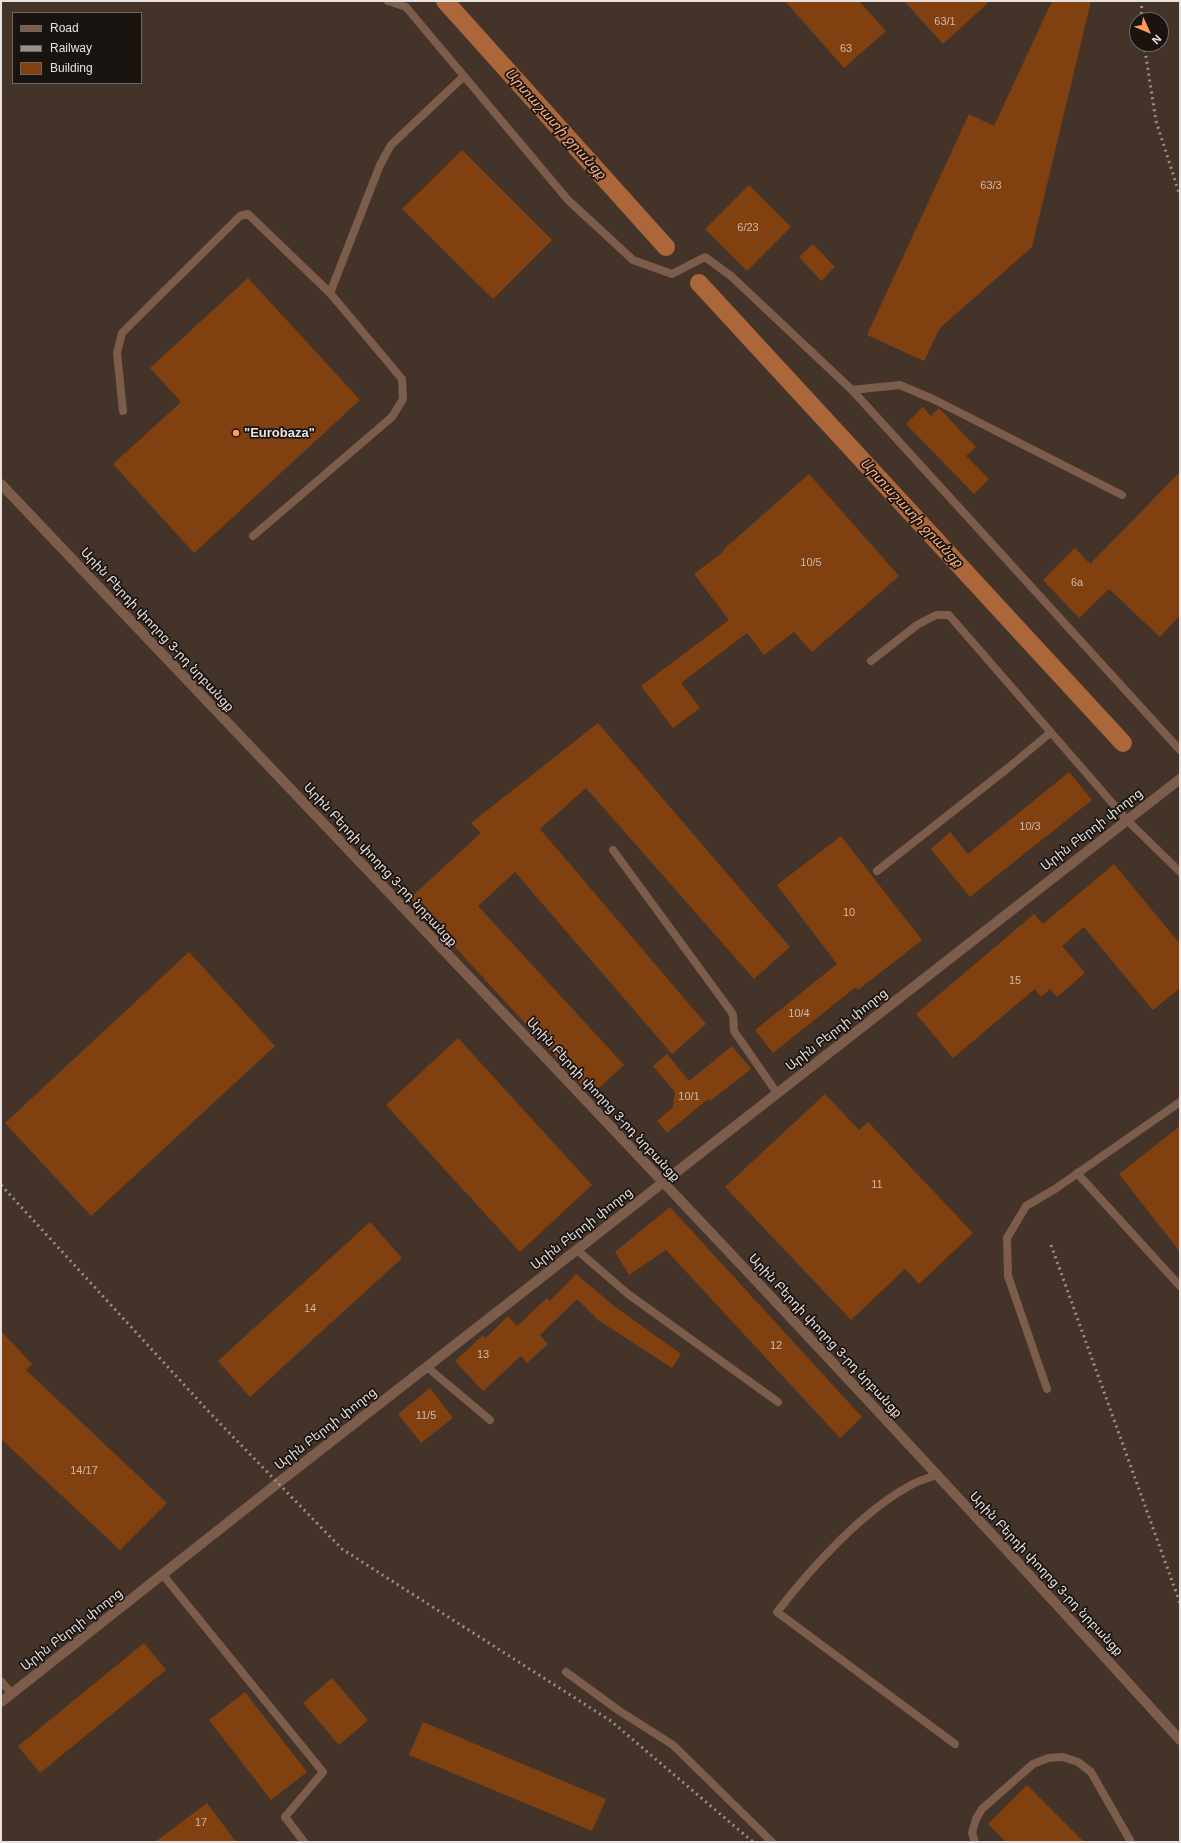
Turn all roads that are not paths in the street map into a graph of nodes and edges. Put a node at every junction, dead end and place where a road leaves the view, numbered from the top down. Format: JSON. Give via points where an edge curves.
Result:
{"nodes":[{"id":1,"x":388,"y":1,"type":"edge"},
{"id":2,"x":464,"y":76,"type":"junction"},
{"id":3,"x":330,"y":293,"type":"junction"},
{"id":4,"x":852,"y":390,"type":"junction"},
{"id":5,"x":123,"y":411,"type":"dead end"},
{"id":6,"x":1,"y":484,"type":"edge"},
{"id":7,"x":1122,"y":495,"type":"dead end"},
{"id":8,"x":254,"y":536,"type":"dead end"},
{"id":9,"x":871,"y":660,"type":"dead end"},
{"id":10,"x":1050,"y":732,"type":"junction"},
{"id":11,"x":1180,"y":750,"type":"edge"},
{"id":12,"x":1180,"y":779,"type":"edge"},
{"id":13,"x":1127,"y":820,"type":"junction"},
{"id":14,"x":612,"y":850,"type":"dead end"},
{"id":15,"x":877,"y":871,"type":"dead end"},
{"id":16,"x":1180,"y":872,"type":"edge"},
{"id":17,"x":777,"y":1093,"type":"junction"},
{"id":18,"x":1180,"y":1102,"type":"edge"},
{"id":19,"x":1077,"y":1173,"type":"junction"},
{"id":20,"x":663,"y":1183,"type":"junction"},
{"id":21,"x":577,"y":1250,"type":"junction"},
{"id":22,"x":1180,"y":1286,"type":"edge"},
{"id":23,"x":427,"y":1367,"type":"junction"},
{"id":24,"x":1047,"y":1389,"type":"dead end"},
{"id":25,"x":778,"y":1402,"type":"dead end"},
{"id":26,"x":490,"y":1420,"type":"dead end"},
{"id":27,"x":936,"y":1474,"type":"junction"},
{"id":28,"x":163,"y":1575,"type":"junction"},
{"id":29,"x":566,"y":1672,"type":"dead end"},
{"id":30,"x":1,"y":1681,"type":"edge"},
{"id":31,"x":12,"y":1694,"type":"junction"},
{"id":32,"x":1,"y":1702,"type":"edge"},
{"id":33,"x":1180,"y":1740,"type":"edge"},
{"id":34,"x":955,"y":1744,"type":"dead end"},
{"id":35,"x":304,"y":1842,"type":"edge"},
{"id":36,"x":772,"y":1842,"type":"edge"},
{"id":37,"x":975,"y":1842,"type":"edge"},
{"id":38,"x":1131,"y":1842,"type":"edge"}],
"edges":[{"from":1,"to":2,"type":"lane","via":[[406,7]]},
{"from":2,"to":3,"type":"lane","via":[[391,145],[380,165]]},
{"from":2,"to":4,"type":"lane","via":[[568,200],[633,260],[672,274],[705,257],[730,276]]},
{"from":3,"to":5,"type":"lane","via":[[248,214],[240,216],[122,333],[117,353]]},
{"from":3,"to":8,"type":"lane","via":[[402,380],[403,399],[392,417]]},
{"from":4,"to":7,"type":"lane","via":[[900,385],[935,400]]},
{"from":4,"to":11,"type":"lane"},
{"from":6,"to":20,"type":"street","name":"Արին Բերդի փողոց 3-րդ նրբանցք"},
{"from":9,"to":10,"type":"lane","via":[[917,625],[936,615],[949,615]]},
{"from":10,"to":13,"type":"lane"},
{"from":10,"to":15,"type":"lane"},
{"from":12,"to":13,"type":"street","name":"Արին Բերդի փողոց"},
{"from":13,"to":16,"type":"lane"},
{"from":13,"to":17,"type":"street","name":"Արին Բերդի փողոց"},
{"from":14,"to":17,"type":"lane","via":[[730,1010],[733,1015],[734,1031]]},
{"from":17,"to":20,"type":"street","name":"Արին Բերդի փողոց"},
{"from":18,"to":19,"type":"lane"},
{"from":19,"to":22,"type":"lane"},
{"from":19,"to":24,"type":"lane","via":[[1026,1206],[1007,1238],[1008,1276]]},
{"from":20,"to":21,"type":"street","name":"Արին Բերդի փողոց"},
{"from":20,"to":27,"type":"street","name":"Արին Բերդի փողոց 3-րդ նրբանցք"},
{"from":21,"to":23,"type":"street","name":"Արին Բերդի փողոց"},
{"from":21,"to":25,"type":"lane","via":[[628,1294]]},
{"from":23,"to":26,"type":"lane"},
{"from":23,"to":28,"type":"street","name":"Արին Բերդի փողոց"},
{"from":27,"to":33,"type":"street","name":"Արին Բերդի փողոց 3-րդ նրբանցք"},
{"from":27,"to":34,"type":"lane","via":[[886,1500],[845,1536],[796,1588],[778,1612]]},
{"from":28,"to":31,"type":"street","name":"Արին Բերդի փողոց"},
{"from":28,"to":35,"type":"lane","via":[[323,1772],[285,1818]]},
{"from":29,"to":36,"type":"lane","via":[[618,1710],[673,1745]]},
{"from":30,"to":31,"type":"lane"},
{"from":31,"to":32,"type":"street","name":"Արին Բերդի փողոց"},
{"from":37,"to":38,"type":"lane","via":[[972,1833],[982,1809],[1033,1764],[1063,1756],[1078,1762],[1091,1772]]}]}
